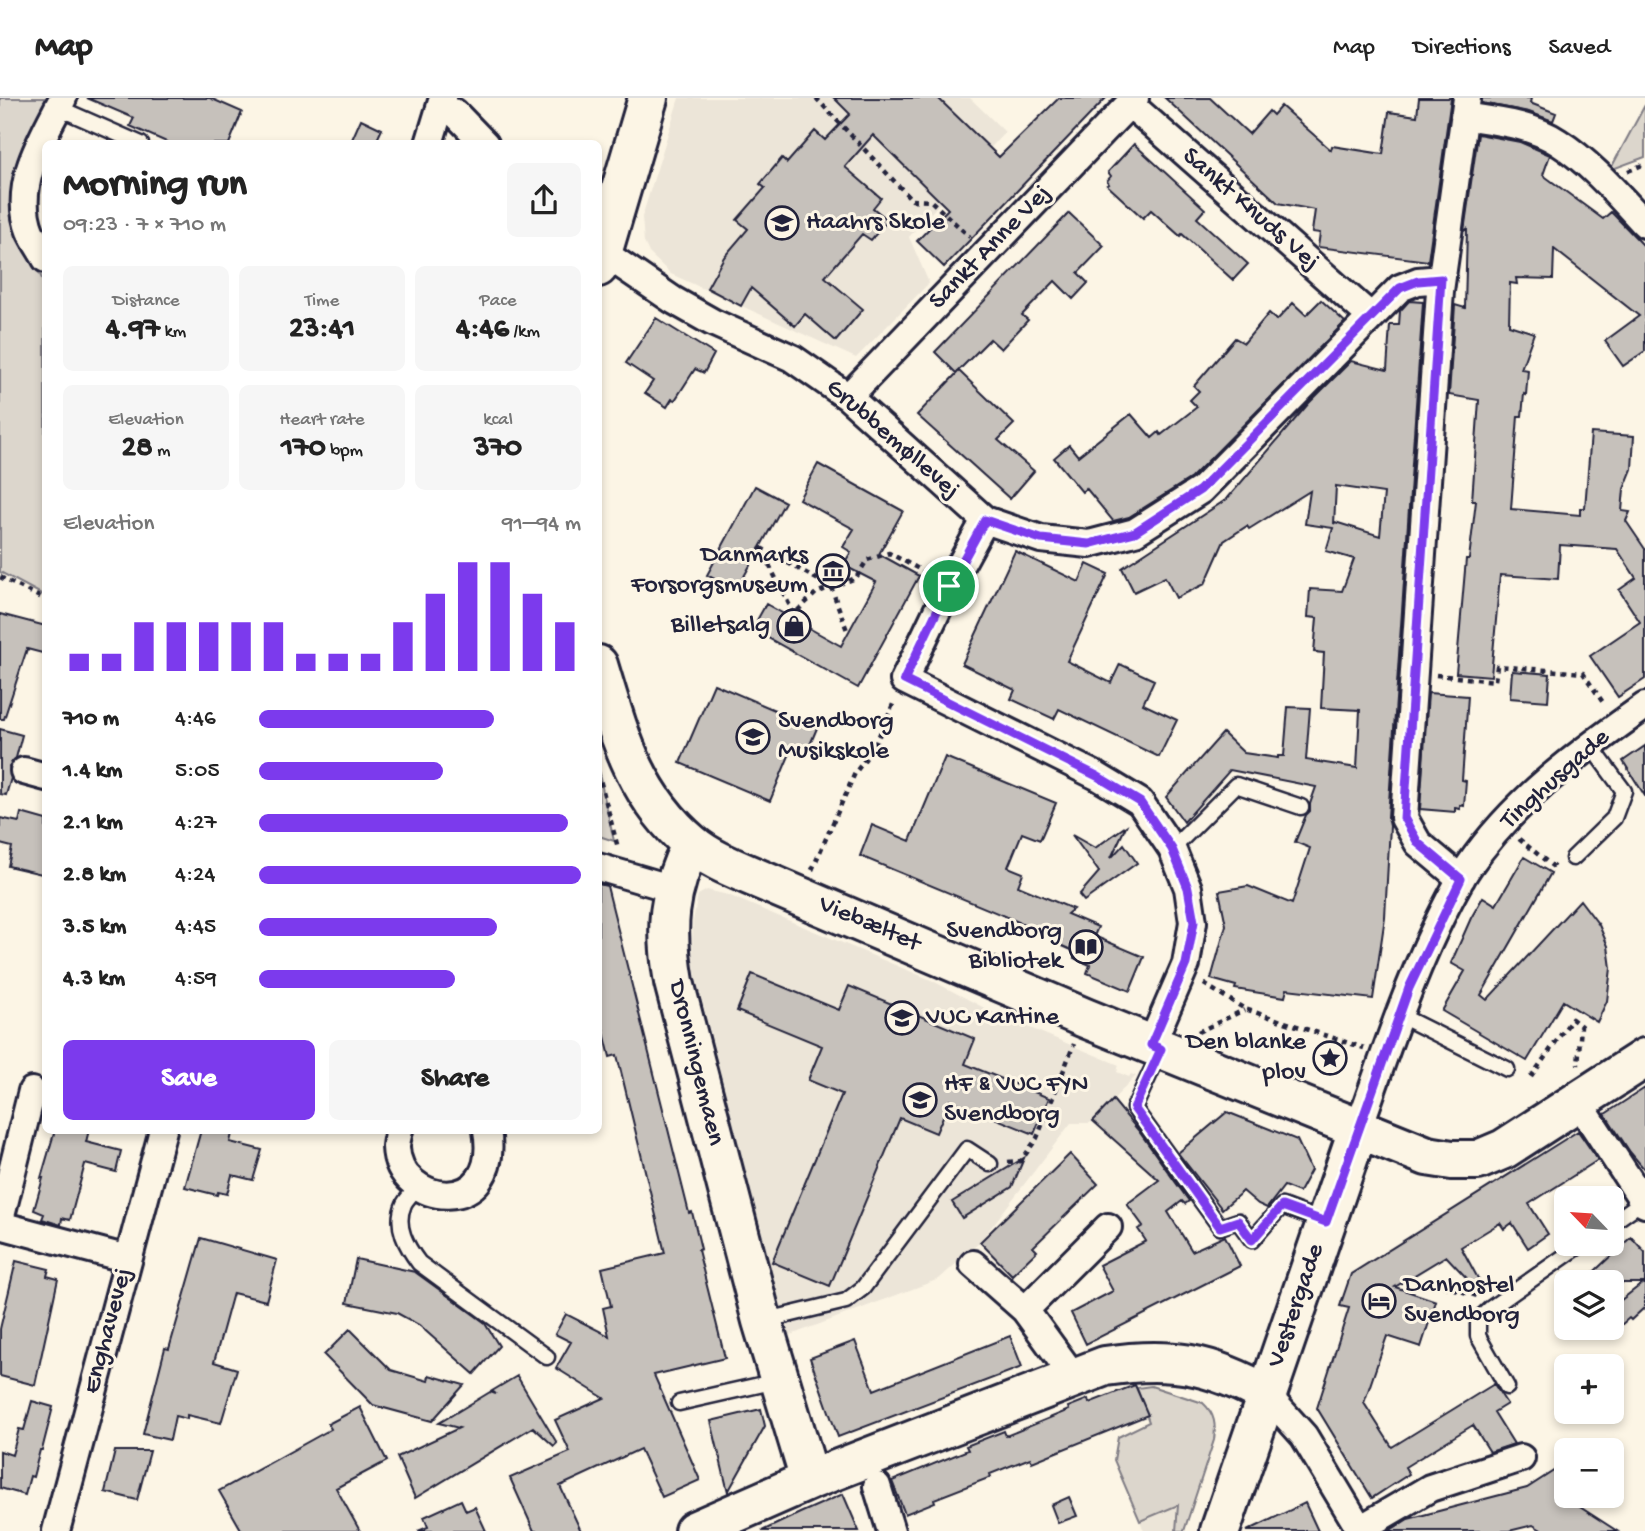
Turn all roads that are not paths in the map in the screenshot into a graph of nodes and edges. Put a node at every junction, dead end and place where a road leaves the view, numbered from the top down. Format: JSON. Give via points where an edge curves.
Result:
{"nodes":[{"id":1,"x":648,"y":98,"type":"edge"},
{"id":2,"x":1132,"y":101,"type":"edge"},
{"id":3,"x":61,"y":103,"type":"edge"},
{"id":4,"x":441,"y":104,"type":"edge"},
{"id":5,"x":1465,"y":107,"type":"edge"},
{"id":6,"x":42,"y":140,"type":"edge"},
{"id":7,"x":42,"y":140,"type":"edge"},
{"id":8,"x":133,"y":140,"type":"edge"},
{"id":9,"x":430,"y":140,"type":"edge"},
{"id":10,"x":481,"y":140,"type":"edge"},
{"id":11,"x":1645,"y":224,"type":"edge"},
{"id":12,"x":602,"y":250,"type":"edge"},
{"id":13,"x":42,"y":253,"type":"edge"},
{"id":14,"x":602,"y":258,"type":"edge"},
{"id":15,"x":1441,"y":279,"type":"junction"},
{"id":16,"x":1370,"y":316,"type":"junction"},
{"id":17,"x":848,"y":397,"type":"junction"},
{"id":18,"x":985,"y":520,"type":"junction"},
{"id":19,"x":602,"y":678,"type":"edge"},
{"id":20,"x":1645,"y":705,"type":"edge"},
{"id":21,"x":1590,"y":745,"type":"junction"},
{"id":22,"x":1301,"y":807,"type":"dead end"},
{"id":23,"x":692,"y":844,"type":"junction"},
{"id":24,"x":1172,"y":849,"type":"junction"},
{"id":25,"x":1573,"y":858,"type":"road end"},
{"id":26,"x":602,"y":868,"type":"edge"},
{"id":27,"x":1461,"y":879,"type":"junction"},
{"id":28,"x":673,"y":889,"type":"junction"},
{"id":29,"x":1399,"y":1015,"type":"junction"},
{"id":30,"x":1156,"y":1047,"type":"junction"},
{"id":31,"x":1645,"y":1058,"type":"edge"},
{"id":32,"x":1507,"y":1069,"type":"dead end"},
{"id":33,"x":32,"y":1091,"type":"dead end"},
{"id":34,"x":1574,"y":1102,"type":"junction"},
{"id":35,"x":1358,"y":1130,"type":"junction"},
{"id":36,"x":162,"y":1134,"type":"edge"},
{"id":37,"x":398,"y":1134,"type":"edge"},
{"id":38,"x":488,"y":1134,"type":"edge"},
{"id":39,"x":990,"y":1164,"type":"road end"},
{"id":40,"x":418,"y":1186,"type":"junction"},
{"id":41,"x":1644,"y":1202,"type":"edge"},
{"id":42,"x":1624,"y":1215,"type":"edge"},
{"id":43,"x":0,"y":1222,"type":"edge"},
{"id":44,"x":1326,"y":1222,"type":"junction"},
{"id":45,"x":1108,"y":1227,"type":"dead end"},
{"id":46,"x":1565,"y":1256,"type":"edge"},
{"id":47,"x":128,"y":1259,"type":"junction"},
{"id":48,"x":973,"y":1264,"type":"dead end"},
{"id":49,"x":1025,"y":1310,"type":"junction"},
{"id":50,"x":762,"y":1321,"type":"junction"},
{"id":51,"x":547,"y":1357,"type":"dead end"},
{"id":52,"x":1073,"y":1376,"type":"junction"},
{"id":53,"x":779,"y":1380,"type":"junction"},
{"id":54,"x":1507,"y":1387,"type":"dead end"},
{"id":55,"x":1267,"y":1395,"type":"junction"},
{"id":56,"x":679,"y":1402,"type":"dead end"},
{"id":57,"x":1521,"y":1458,"type":"dead end"},
{"id":58,"x":810,"y":1480,"type":"junction"},
{"id":59,"x":877,"y":1486,"type":"dead end"},
{"id":60,"x":1360,"y":1530,"type":"edge"},
{"id":61,"x":56,"y":1531,"type":"edge"},
{"id":62,"x":694,"y":1531,"type":"edge"},
{"id":63,"x":891,"y":1531,"type":"edge"},
{"id":64,"x":1220,"y":1531,"type":"edge"}],
"edges":[{"from":1,"to":12,"type":"street"},
{"from":2,"to":16,"type":"street","name":"Sankt Knuds Vej"},
{"from":2,"to":17,"type":"street","name":"Sankt Anne Vej"},
{"from":3,"to":7,"type":"street"},
{"from":3,"to":8,"type":"lane"},
{"from":4,"to":9,"type":"street"},
{"from":4,"to":10,"type":"street"},
{"from":5,"to":11,"type":"street","via":[[1558,141],[1604,180]]},
{"from":5,"to":15,"type":"street"},
{"from":6,"to":13,"type":"street","via":[[24,194],[29,229]]},
{"from":14,"to":17,"type":"street","name":"Grubbemøllevej","via":[[693,311],[792,358]]},
{"from":15,"to":16,"type":"street","name":"Grubbemøllevej","via":[[1400,288]]},
{"from":15,"to":27,"type":"street","via":[[1404,818],[1418,843]]},
{"from":16,"to":18,"type":"street","name":"Grubbemøllevej","via":[[1200,490],[1135,532],[1089,544],[1041,539]]},
{"from":17,"to":18,"type":"street","name":"Grubbemøllevej"},
{"from":18,"to":24,"type":"street","via":[[904,680],[1140,802]]},
{"from":19,"to":23,"type":"street","via":[[635,773],[650,799]]},
{"from":20,"to":21,"type":"street","name":"Tinghusgade"},
{"from":21,"to":25,"type":"lane","via":[[1624,791],[1614,818]]},
{"from":21,"to":27,"type":"street","name":"Tinghusgade","via":[[1532,793]]},
{"from":22,"to":24,"type":"lane","via":[[1236,785]]},
{"from":23,"to":28,"type":"street","name":"Dronningemaen"},
{"from":23,"to":30,"type":"street","name":"Viebæltet","via":[[728,866]]},
{"from":24,"to":30,"type":"street","via":[[1188,888],[1194,922],[1183,971]]},
{"from":26,"to":28,"type":"street"},
{"from":27,"to":29,"type":"street","name":"Tinghusgade"},
{"from":28,"to":50,"type":"street","name":"Dronningemaen","via":[[668,944],[674,982]]},
{"from":29,"to":32,"type":"lane"},
{"from":29,"to":35,"type":"street","name":"Tinghusgade"},
{"from":30,"to":35,"type":"street","name":"Viebæltet"},
{"from":30,"to":44,"type":"lane","via":[[1134,1108],[1220,1227],[1238,1221],[1252,1240],[1282,1206]]},
{"from":31,"to":34,"type":"street"},
{"from":33,"to":43,"type":"street"},
{"from":34,"to":35,"type":"street","via":[[1504,1149],[1478,1160],[1427,1156]]},
{"from":34,"to":41,"type":"street"},
{"from":35,"to":44,"type":"street","name":"Vestergade"},
{"from":36,"to":47,"type":"street","name":"Enghavevej"},
{"from":37,"to":40,"type":"street","via":[[396,1148],[403,1171]]},
{"from":38,"to":40,"type":"street","via":[[485,1173],[472,1190],[436,1194]]},
{"from":39,"to":50,"type":"lane","via":[[967,1149],[863,1288],[846,1301]]},
{"from":40,"to":51,"type":"lane","via":[[403,1205],[401,1229],[419,1263]]},
{"from":41,"to":42,"type":"lane"},
{"from":43,"to":47,"type":"street"},
{"from":44,"to":55,"type":"street","name":"Vestergade"},
{"from":45,"to":49,"type":"street"},
{"from":46,"to":54,"type":"lane","via":[[1478,1320],[1478,1336]]},
{"from":47,"to":61,"type":"street","name":"Enghavevej"},
{"from":48,"to":49,"type":"street"},
{"from":49,"to":52,"type":"street"},
{"from":50,"to":53,"type":"street","name":"Dronningemaen"},
{"from":52,"to":55,"type":"street","name":"Vestergade","via":[[1139,1360],[1172,1361],[1237,1378]]},
{"from":52,"to":58,"type":"street","name":"Vestergade"},
{"from":53,"to":56,"type":"lane"},
{"from":53,"to":58,"type":"street","name":"Dronningemaen"},
{"from":55,"to":60,"type":"street","via":[[1304,1436]]},
{"from":55,"to":64,"type":"street"},
{"from":57,"to":60,"type":"street","via":[[1430,1488]]},
{"from":58,"to":62,"type":"street","name":"Vestergade"},
{"from":59,"to":63,"type":"street"}]}
